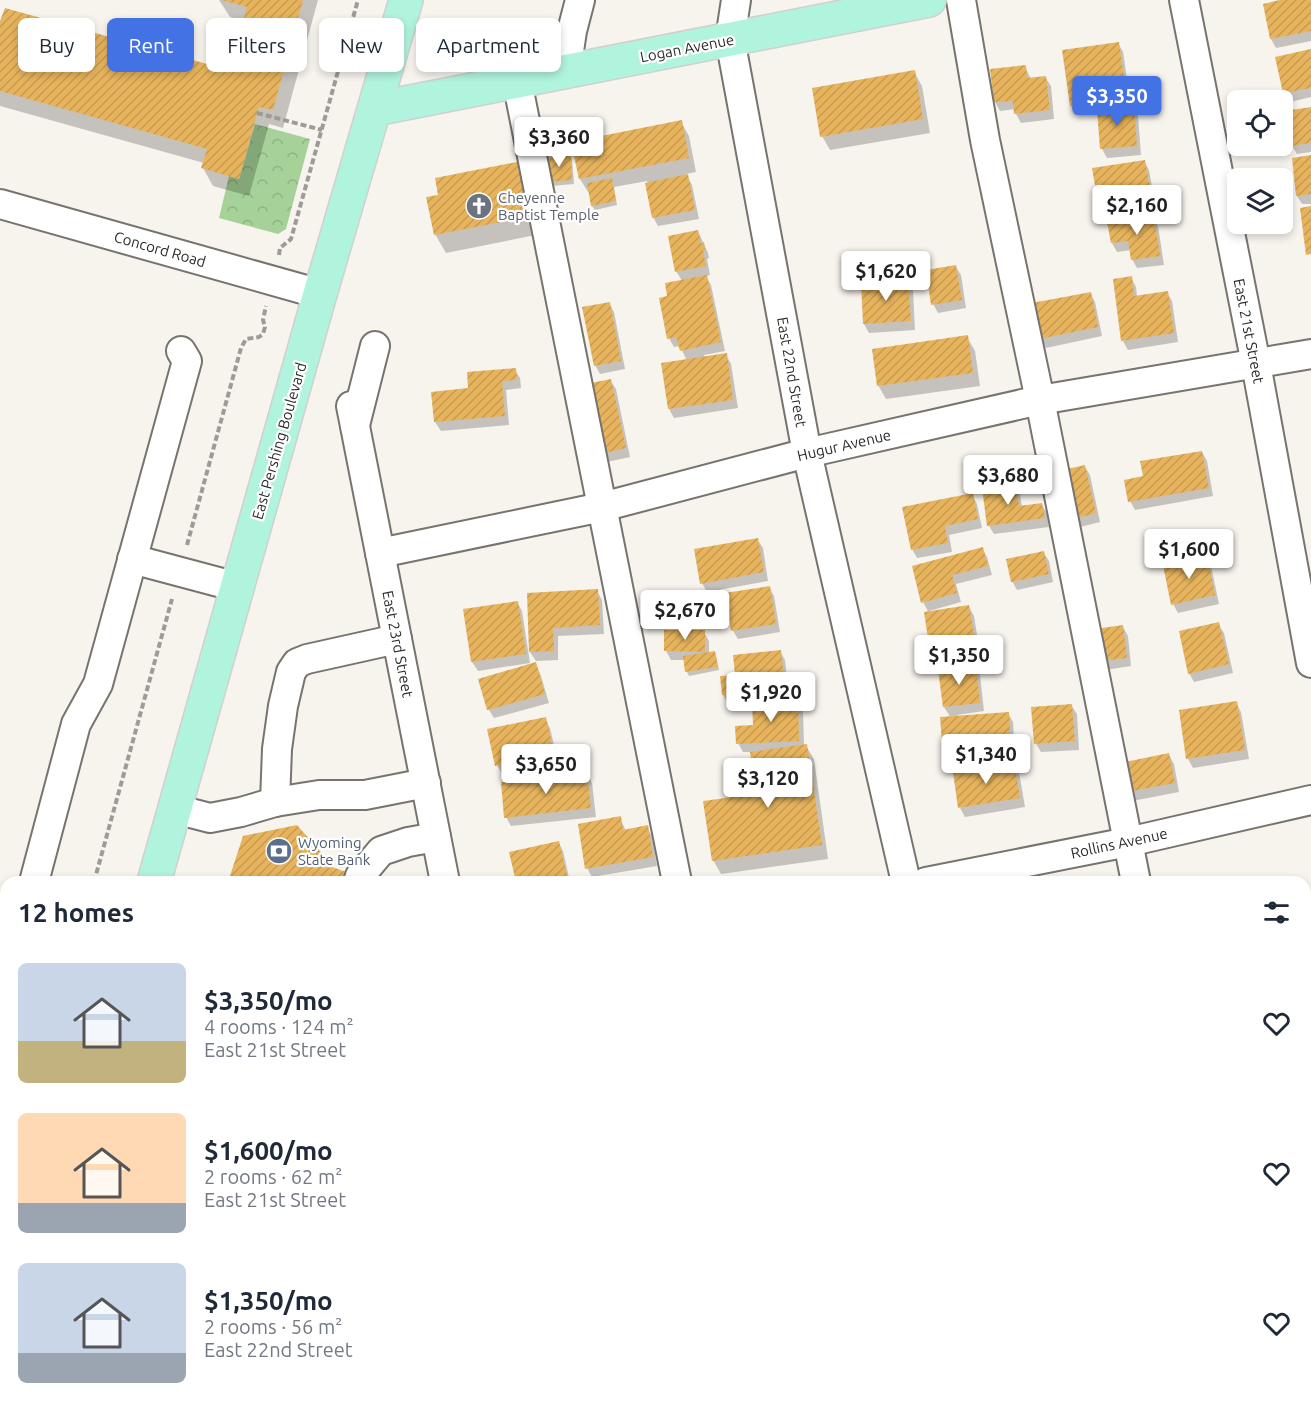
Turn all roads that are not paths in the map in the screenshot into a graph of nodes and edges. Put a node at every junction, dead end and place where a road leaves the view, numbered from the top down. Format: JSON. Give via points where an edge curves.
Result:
{"nodes":[{"id":1,"x":405,"y":0,"type":"edge"},
{"id":2,"x":580,"y":0,"type":"edge"},
{"id":3,"x":736,"y":0,"type":"edge"},
{"id":4,"x":929,"y":0,"type":"edge"},
{"id":5,"x":961,"y":0,"type":"edge"},
{"id":6,"x":1184,"y":0,"type":"edge"},
{"id":7,"x":730,"y":39,"type":"junction"},
{"id":8,"x":566,"y":71,"type":"junction"},
{"id":9,"x":517,"y":81,"type":"junction"},
{"id":10,"x":375,"y":109,"type":"junction"},
{"id":11,"x":0,"y":204,"type":"edge"},
{"id":12,"x":320,"y":294,"type":"junction"},
{"id":13,"x":375,"y":346,"type":"dead end"},
{"id":14,"x":181,"y":351,"type":"dead end"},
{"id":15,"x":1311,"y":354,"type":"edge"},
{"id":16,"x":1256,"y":364,"type":"junction"},
{"id":17,"x":1040,"y":400,"type":"junction"},
{"id":18,"x":807,"y":453,"type":"junction"},
{"id":19,"x":602,"y":507,"type":"junction"},
{"id":20,"x":380,"y":553,"type":"junction"},
{"id":21,"x":132,"y":559,"type":"junction"},
{"id":22,"x":237,"y":587,"type":"junction"},
{"id":23,"x":397,"y":639,"type":"junction"},
{"id":24,"x":1311,"y":663,"type":"edge"},
{"id":25,"x":426,"y":783,"type":"junction"},
{"id":26,"x":1311,"y":800,"type":"edge"},
{"id":27,"x":275,"y":802,"type":"junction"},
{"id":28,"x":175,"y":809,"type":"junction"},
{"id":29,"x":436,"y":837,"type":"junction"},
{"id":30,"x":1128,"y":842,"type":"junction"},
{"id":31,"x":36,"y":876,"type":"edge"},
{"id":32,"x":156,"y":876,"type":"edge"},
{"id":33,"x":360,"y":876,"type":"edge"},
{"id":34,"x":444,"y":876,"type":"edge"},
{"id":35,"x":676,"y":876,"type":"edge"},
{"id":36,"x":905,"y":876,"type":"edge"},
{"id":37,"x":956,"y":876,"type":"edge"},
{"id":38,"x":1135,"y":876,"type":"edge"}],
"edges":[{"from":1,"to":10,"type":"main road","name":"East Pershing Boulevard"},
{"from":2,"to":8,"type":"street"},
{"from":3,"to":7,"type":"street","name":"East 22nd Street"},
{"from":4,"to":7,"type":"main road","name":"Logan Avenue"},
{"from":5,"to":17,"type":"street","via":[[985,140]]},
{"from":6,"to":16,"type":"street","name":"East 21st Street"},
{"from":7,"to":8,"type":"main road","name":"Logan Avenue"},
{"from":7,"to":18,"type":"street","name":"East 22nd Street"},
{"from":8,"to":9,"type":"main road","name":"Logan Avenue"},
{"from":9,"to":10,"type":"main road","name":"Logan Avenue"},
{"from":9,"to":19,"type":"street"},
{"from":10,"to":12,"type":"main road","name":"East Pershing Boulevard"},
{"from":11,"to":12,"type":"street","name":"Concord Road"},
{"from":12,"to":22,"type":"main road","name":"East Pershing Boulevard"},
{"from":13,"to":20,"type":"street","name":"East 23rd Street","via":[[353,416]]},
{"from":14,"to":21,"type":"street","via":[[187,361]]},
{"from":15,"to":16,"type":"street","name":"Hugur Avenue"},
{"from":16,"to":17,"type":"street","name":"Hugur Avenue"},
{"from":16,"to":24,"type":"street","name":"East 21st Street"},
{"from":17,"to":18,"type":"street","name":"Hugur Avenue"},
{"from":17,"to":30,"type":"street"},
{"from":18,"to":19,"type":"street","name":"Hugur Avenue"},
{"from":18,"to":36,"type":"street","name":"East 22nd Street"},
{"from":19,"to":20,"type":"street","name":"Hugur Avenue"},
{"from":19,"to":35,"type":"street"},
{"from":20,"to":23,"type":"street","name":"East 23rd Street"},
{"from":21,"to":22,"type":"street"},
{"from":21,"to":31,"type":"street","via":[[98,684],[76,724]]},
{"from":22,"to":28,"type":"main road","name":"East Pershing Boulevard"},
{"from":23,"to":25,"type":"street","name":"East 23rd Street"},
{"from":23,"to":27,"type":"street","via":[[297,663],[283,706]]},
{"from":25,"to":27,"type":"street","via":[[365,795],[319,795]]},
{"from":25,"to":29,"type":"street","name":"East 23rd Street"},
{"from":26,"to":30,"type":"street","name":"Rollins Avenue"},
{"from":27,"to":28,"type":"street","via":[[210,818]]},
{"from":28,"to":32,"type":"main road","name":"East Pershing Boulevard"},
{"from":29,"to":33,"type":"street","via":[[381,851]]},
{"from":29,"to":34,"type":"street","name":"East 23rd Street"},
{"from":30,"to":37,"type":"street","name":"Rollins Avenue"},
{"from":30,"to":38,"type":"street"}]}
